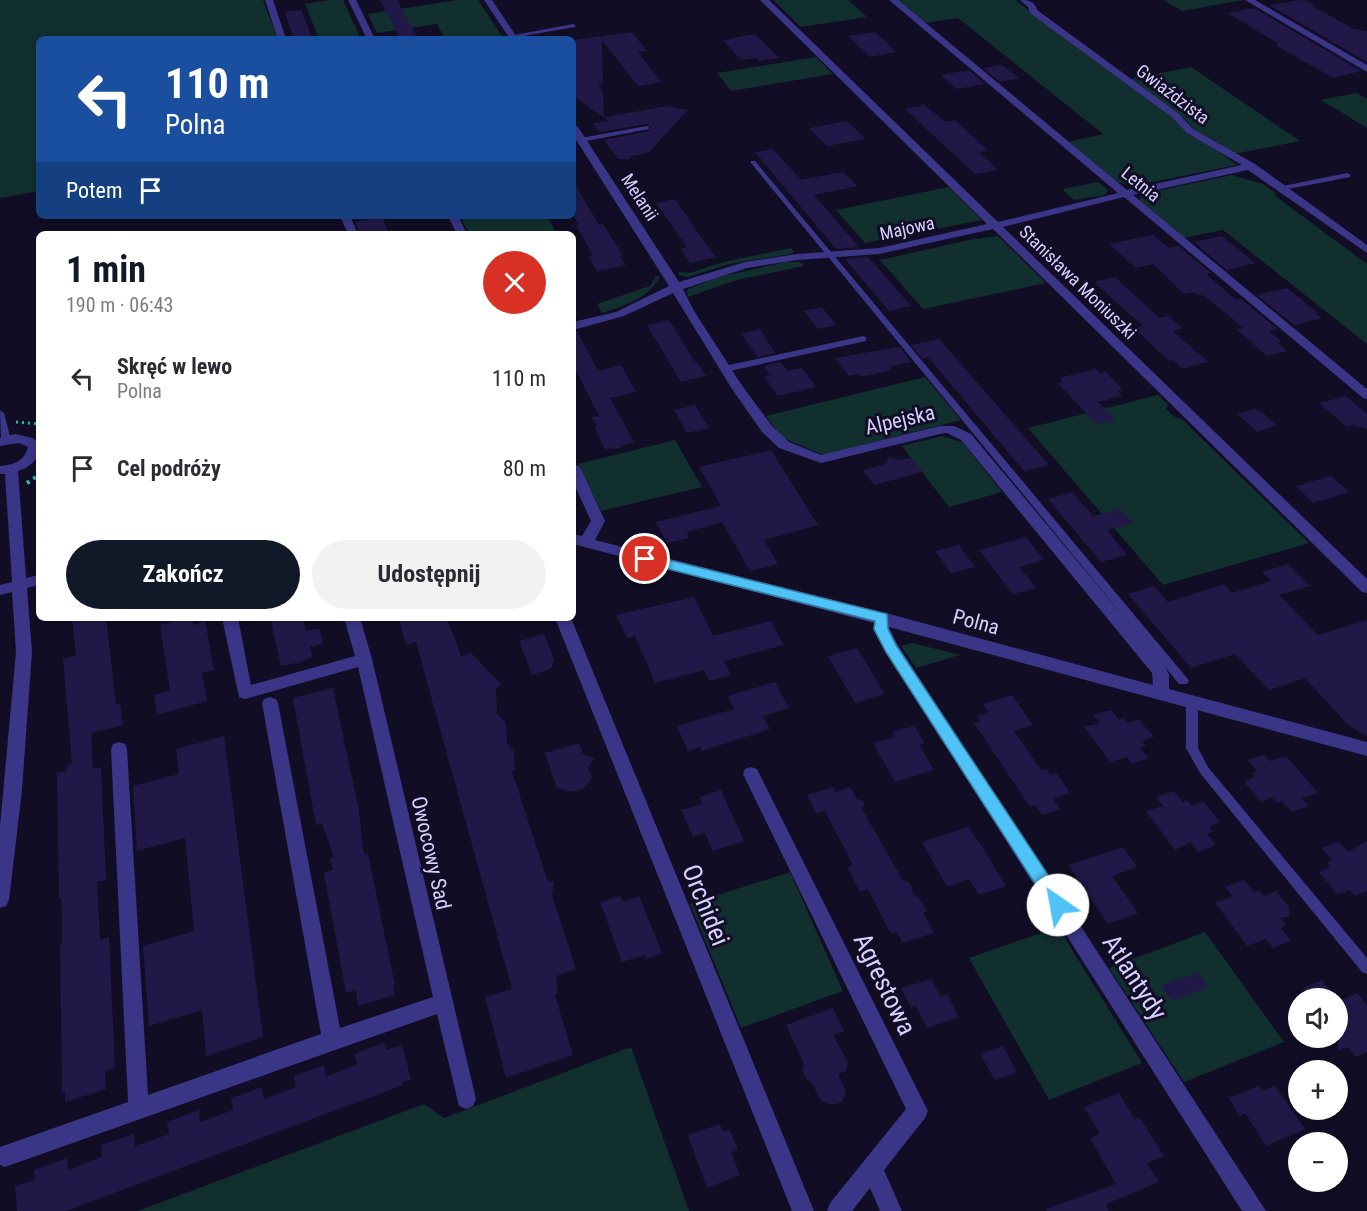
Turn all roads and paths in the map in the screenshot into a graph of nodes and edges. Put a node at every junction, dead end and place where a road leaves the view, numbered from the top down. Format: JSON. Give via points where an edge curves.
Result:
{"nodes":[{"id":1,"x":268,"y":0,"type":"edge"},
{"id":2,"x":352,"y":0,"type":"edge"},
{"id":3,"x":488,"y":0,"type":"edge"},
{"id":4,"x":764,"y":0,"type":"edge"},
{"id":5,"x":893,"y":0,"type":"edge"},
{"id":6,"x":1024,"y":0,"type":"edge"},
{"id":7,"x":1249,"y":0,"type":"edge"},
{"id":8,"x":573,"y":26,"type":"dead end"},
{"id":9,"x":281,"y":36,"type":"edge"},
{"id":10,"x":370,"y":36,"type":"edge"},
{"id":11,"x":512,"y":36,"type":"edge"},
{"id":12,"x":518,"y":36,"type":"edge"},
{"id":13,"x":1367,"y":69,"type":"edge"},
{"id":14,"x":647,"y":128,"type":"dead end"},
{"id":15,"x":576,"y":132,"type":"edge"},
{"id":16,"x":581,"y":140,"type":"junction"},
{"id":17,"x":753,"y":162,"type":"dead end"},
{"id":18,"x":1251,"y":166,"type":"junction"},
{"id":19,"x":1347,"y":175,"type":"dead end"},
{"id":20,"x":1283,"y":188,"type":"junction"},
{"id":21,"x":1124,"y":194,"type":"junction"},
{"id":22,"x":993,"y":224,"type":"junction"},
{"id":23,"x":1367,"y":250,"type":"edge"},
{"id":24,"x":829,"y":255,"type":"junction"},
{"id":25,"x":676,"y":287,"type":"junction"},
{"id":26,"x":576,"y":325,"type":"edge"},
{"id":27,"x":863,"y":339,"type":"dead end"},
{"id":28,"x":725,"y":369,"type":"junction"},
{"id":29,"x":1367,"y":395,"type":"edge"},
{"id":30,"x":0,"y":413,"type":"edge"},
{"id":31,"x":12,"y":422,"type":"dead end"},
{"id":32,"x":36,"y":424,"type":"edge"},
{"id":33,"x":3,"y":441,"type":"edge"},
{"id":34,"x":36,"y":446,"type":"edge"},
{"id":35,"x":36,"y":449,"type":"edge"},
{"id":36,"x":5,"y":470,"type":"edge"},
{"id":37,"x":576,"y":473,"type":"edge"},
{"id":38,"x":36,"y":477,"type":"edge"},
{"id":39,"x":23,"y":484,"type":"dead end"},
{"id":40,"x":579,"y":540,"type":"edge"},
{"id":41,"x":36,"y":581,"type":"edge"},
{"id":42,"x":21,"y":585,"type":"junction"},
{"id":43,"x":1367,"y":588,"type":"edge"},
{"id":44,"x":0,"y":590,"type":"edge"},
{"id":45,"x":882,"y":618,"type":"junction"},
{"id":46,"x":232,"y":621,"type":"edge"},
{"id":47,"x":353,"y":621,"type":"edge"},
{"id":48,"x":564,"y":621,"type":"edge"},
{"id":49,"x":364,"y":659,"type":"junction"},
{"id":50,"x":1183,"y":681,"type":"dead end"},
{"id":51,"x":1161,"y":693,"type":"junction"},
{"id":52,"x":1192,"y":702,"type":"junction"},
{"id":53,"x":270,"y":703,"type":"dead end"},
{"id":54,"x":1367,"y":748,"type":"edge"},
{"id":55,"x":119,"y":749,"type":"dead end"},
{"id":56,"x":7,"y":758,"type":"edge"},
{"id":57,"x":750,"y":774,"type":"dead end"},
{"id":58,"x":0,"y":900,"type":"edge"},
{"id":59,"x":1367,"y":968,"type":"edge"},
{"id":60,"x":442,"y":1003,"type":"junction"},
{"id":61,"x":332,"y":1040,"type":"junction"},
{"id":62,"x":466,"y":1099,"type":"dead end"},
{"id":63,"x":139,"y":1109,"type":"junction"},
{"id":64,"x":5,"y":1156,"type":"dead end"},
{"id":65,"x":872,"y":1168,"type":"junction"},
{"id":66,"x":803,"y":1211,"type":"edge"},
{"id":67,"x":838,"y":1211,"type":"edge"},
{"id":68,"x":891,"y":1211,"type":"edge"},
{"id":69,"x":1255,"y":1211,"type":"edge"}],
"edges":[{"from":1,"to":9,"type":"street"},
{"from":2,"to":10,"type":"street"},
{"from":3,"to":11,"type":"street"},
{"from":4,"to":22,"type":"street","name":"Stanisława Moniuszki"},
{"from":5,"to":21,"type":"street","name":"Letnia"},
{"from":6,"to":18,"type":"street","name":"Gwiaździsta","via":[[1176,116],[1190,131]]},
{"from":7,"to":13,"type":"street"},
{"from":8,"to":12,"type":"lane"},
{"from":14,"to":16,"type":"lane"},
{"from":15,"to":16,"type":"street","name":"Melanii"},
{"from":16,"to":25,"type":"street","name":"Melanii"},
{"from":17,"to":24,"type":"lane"},
{"from":18,"to":20,"type":"street","name":"Gwiaździsta"},
{"from":18,"to":21,"type":"street","name":"Majowa"},
{"from":19,"to":20,"type":"lane"},
{"from":20,"to":23,"type":"street","name":"Gwiaździsta"},
{"from":21,"to":22,"type":"street","name":"Majowa"},
{"from":21,"to":29,"type":"street","name":"Letnia"},
{"from":22,"to":24,"type":"street","name":"Majowa","via":[[879,251]]},
{"from":22,"to":43,"type":"street","name":"Stanisława Moniuszki"},
{"from":24,"to":25,"type":"street","name":"Majowa","via":[[745,265]]},
{"from":24,"to":50,"type":"lane"},
{"from":25,"to":26,"type":"street","name":"Majowa","via":[[620,314]]},
{"from":25,"to":28,"type":"street","name":"Alpejska"},
{"from":27,"to":28,"type":"lane"},
{"from":28,"to":51,"type":"street","name":"Alpejska","via":[[775,438],[814,458],[833,458],[940,430],[966,436],[1159,670]]},
{"from":30,"to":33,"type":"lane"},
{"from":31,"to":32,"type":"path"},
{"from":33,"to":34,"type":"street","via":[[25,439]]},
{"from":35,"to":36,"type":"street","via":[[31,458]]},
{"from":36,"to":42,"type":"street"},
{"from":37,"to":40,"type":"street","via":[[598,521],[595,530]]},
{"from":38,"to":39,"type":"path"},
{"from":40,"to":45,"type":"street","name":"Polna"},
{"from":41,"to":42,"type":"street"},
{"from":42,"to":44,"type":"street"},
{"from":42,"to":56,"type":"street","via":[[24,652]]},
{"from":45,"to":51,"type":"street","name":"Polna"},
{"from":45,"to":69,"type":"street","name":"Atlantydy","via":[[881,629],[891,648]]},
{"from":46,"to":49,"type":"street","via":[[245,693]]},
{"from":47,"to":49,"type":"street","name":"Owocowy Sad"},
{"from":48,"to":66,"type":"street","name":"Orchidei"},
{"from":49,"to":60,"type":"street","name":"Owocowy Sad"},
{"from":51,"to":52,"type":"street","name":"Polna"},
{"from":52,"to":54,"type":"street","name":"Polna"},
{"from":52,"to":59,"type":"lane","via":[[1195,757]]},
{"from":53,"to":61,"type":"street"},
{"from":55,"to":63,"type":"street"},
{"from":56,"to":58,"type":"street","via":[[13,790]]},
{"from":57,"to":65,"type":"street","name":"Agrestowa","via":[[918,1111]]},
{"from":60,"to":61,"type":"street"},
{"from":60,"to":62,"type":"street","name":"Owocowy Sad"},
{"from":61,"to":63,"type":"street"},
{"from":63,"to":64,"type":"street"},
{"from":65,"to":67,"type":"street"},
{"from":65,"to":68,"type":"street"}]}
